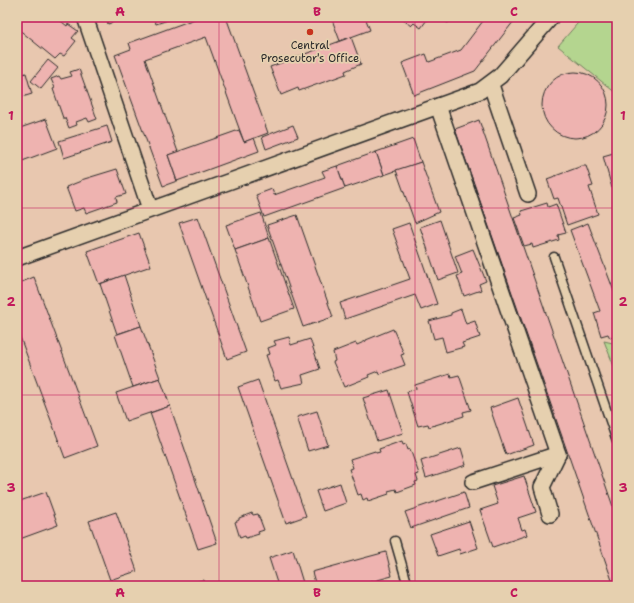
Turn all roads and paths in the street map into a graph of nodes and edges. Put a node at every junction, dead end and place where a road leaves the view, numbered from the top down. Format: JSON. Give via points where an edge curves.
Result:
{"nodes":[{"id":1,"x":85,"y":17,"type":"edge"},
{"id":2,"x":551,"y":17,"type":"edge"},
{"id":3,"x":491,"y":84,"type":"junction"},
{"id":4,"x":438,"y":106,"type":"junction"},
{"id":5,"x":528,"y":194,"type":"dead end"},
{"id":6,"x":150,"y":209,"type":"junction"},
{"id":7,"x":554,"y":257,"type":"dead end"},
{"id":8,"x":17,"y":258,"type":"edge"},
{"id":9,"x":617,"y":441,"type":"edge"},
{"id":10,"x":558,"y":454,"type":"junction"},
{"id":11,"x":473,"y":482,"type":"dead end"},
{"id":12,"x":550,"y":514,"type":"dead end"},
{"id":13,"x":395,"y":541,"type":"dead end"},
{"id":14,"x":408,"y":586,"type":"edge"}],
"edges":[{"from":1,"to":6,"type":"street"},
{"from":2,"to":3,"type":"street"},
{"from":3,"to":4,"type":"street","via":[[480,91]]},
{"from":3,"to":5,"type":"street"},
{"from":4,"to":6,"type":"street"},
{"from":4,"to":10,"type":"street"},
{"from":6,"to":8,"type":"street"},
{"from":7,"to":9,"type":"lane"},
{"from":10,"to":11,"type":"street"},
{"from":10,"to":12,"type":"street","via":[[542,487]]},
{"from":13,"to":14,"type":"lane"}]}
